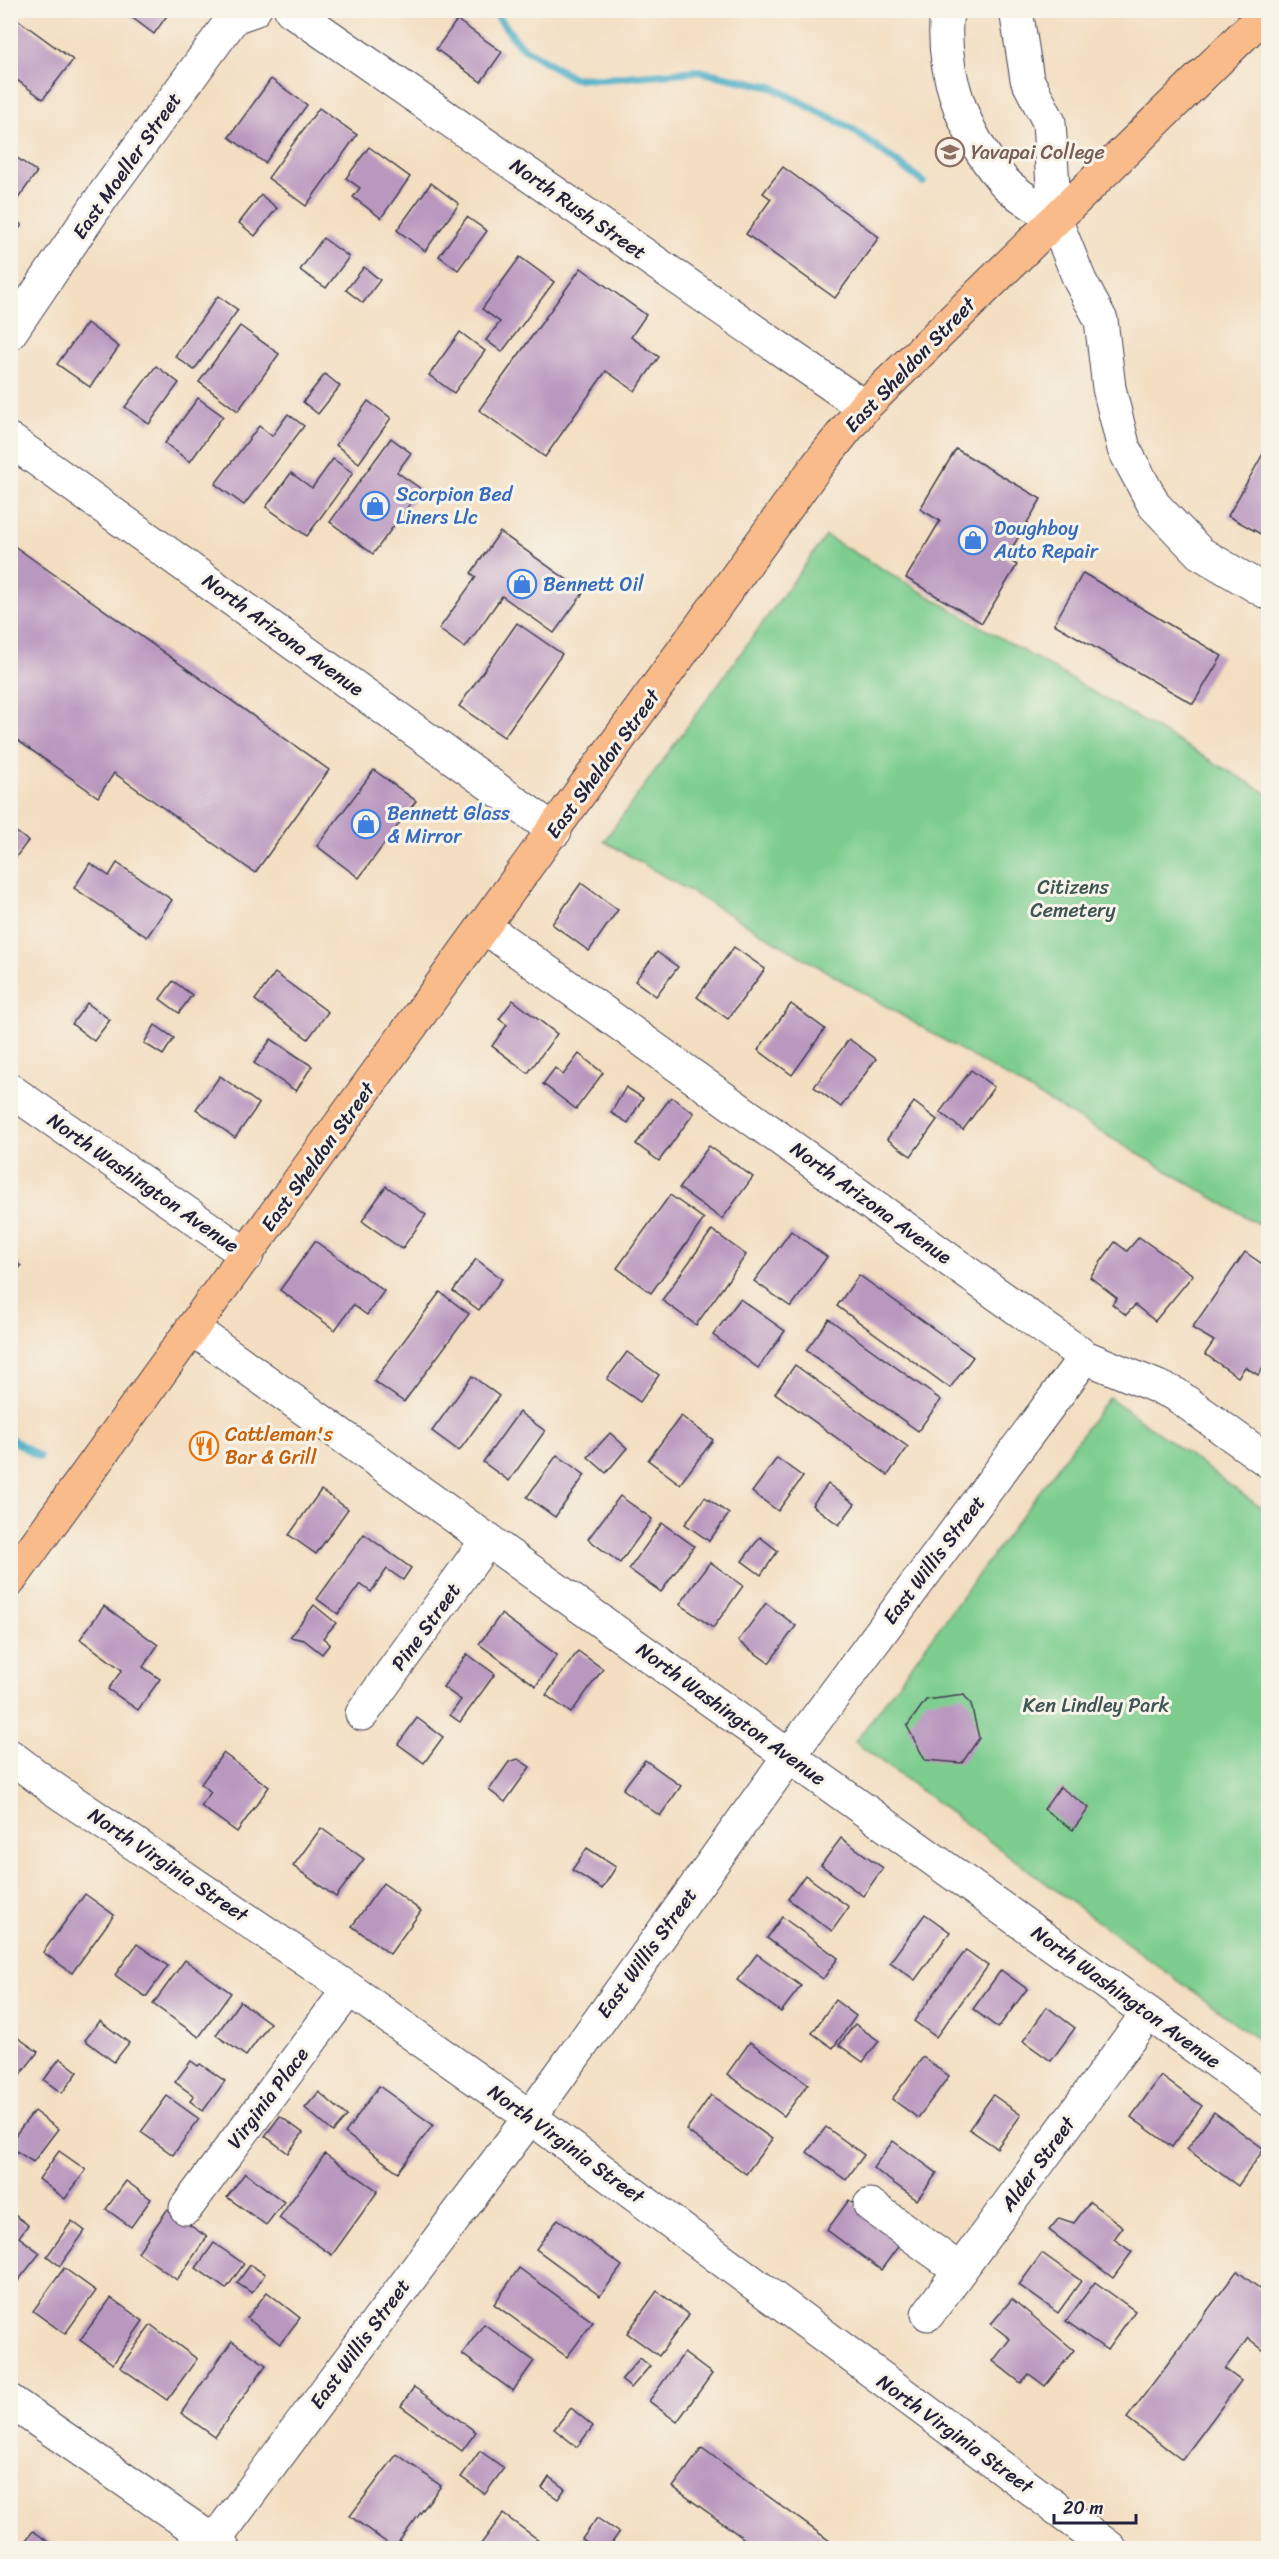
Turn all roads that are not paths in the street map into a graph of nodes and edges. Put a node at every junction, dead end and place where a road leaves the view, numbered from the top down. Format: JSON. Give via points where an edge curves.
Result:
{"nodes":[{"id":1,"x":254,"y":10,"type":"edge"},
{"id":2,"x":291,"y":10,"type":"edge"},
{"id":3,"x":947,"y":10,"type":"edge"},
{"id":4,"x":1016,"y":10,"type":"edge"},
{"id":5,"x":1269,"y":11,"type":"edge"},
{"id":6,"x":1055,"y":219,"type":"junction"},
{"id":7,"x":10,"y":333,"type":"edge"},
{"id":8,"x":864,"y":407,"type":"junction"},
{"id":9,"x":10,"y":440,"type":"edge"},
{"id":10,"x":1269,"y":593,"type":"edge"},
{"id":11,"x":555,"y":831,"type":"junction"},
{"id":12,"x":483,"y":926,"type":"junction"},
{"id":13,"x":10,"y":1090,"type":"edge"},
{"id":14,"x":247,"y":1255,"type":"junction"},
{"id":15,"x":193,"y":1329,"type":"junction"},
{"id":16,"x":1085,"y":1357,"type":"junction"},
{"id":17,"x":1269,"y":1461,"type":"edge"},
{"id":18,"x":488,"y":1539,"type":"junction"},
{"id":19,"x":10,"y":1580,"type":"edge"},
{"id":20,"x":362,"y":1714,"type":"dead end"},
{"id":21,"x":789,"y":1755,"type":"junction"},
{"id":22,"x":10,"y":1756,"type":"edge"},
{"id":23,"x":349,"y":1989,"type":"junction"},
{"id":24,"x":1148,"y":2013,"type":"junction"},
{"id":25,"x":1269,"y":2099,"type":"edge"},
{"id":26,"x":530,"y":2116,"type":"junction"},
{"id":27,"x":870,"y":2205,"type":"dead end"},
{"id":28,"x":186,"y":2208,"type":"dead end"},
{"id":29,"x":960,"y":2270,"type":"junction"},
{"id":30,"x":928,"y":2314,"type":"dead end"},
{"id":31,"x":10,"y":2401,"type":"edge"},
{"id":32,"x":216,"y":2546,"type":"edge"},
{"id":33,"x":1110,"y":2548,"type":"edge"}],
"edges":[{"from":1,"to":7,"type":"street","name":"East Moeller Street","via":[[234,17],[103,196]]},
{"from":2,"to":8,"type":"street","name":"North Rush Street"},
{"from":3,"to":6,"type":"street","via":[[950,79],[966,125],[1001,179]]},
{"from":4,"to":6,"type":"street","via":[[1028,79],[1049,122]]},
{"from":5,"to":6,"type":"main road","name":"East Sheldon Street"},
{"from":6,"to":8,"type":"main road","name":"East Sheldon Street"},
{"from":6,"to":10,"type":"street","via":[[1080,282],[1101,321],[1108,388],[1124,449],[1154,505],[1200,553]]},
{"from":8,"to":11,"type":"main road","name":"East Sheldon Street","via":[[809,476]]},
{"from":9,"to":11,"type":"street","name":"North Arizona Avenue"},
{"from":11,"to":12,"type":"main road","name":"East Sheldon Street"},
{"from":12,"to":14,"type":"main road","name":"East Sheldon Street"},
{"from":12,"to":16,"type":"street","name":"North Arizona Avenue"},
{"from":13,"to":14,"type":"street","name":"North Washington Avenue"},
{"from":14,"to":15,"type":"main road","name":"East Sheldon Street"},
{"from":15,"to":18,"type":"street","name":"North Washington Avenue"},
{"from":15,"to":19,"type":"main road","name":"East Sheldon Street"},
{"from":16,"to":17,"type":"street","name":"North Arizona Avenue","via":[[1175,1394]]},
{"from":16,"to":21,"type":"street","name":"East Willis Street"},
{"from":18,"to":20,"type":"street","name":"Pine Street"},
{"from":18,"to":21,"type":"street","name":"North Washington Avenue"},
{"from":21,"to":24,"type":"street","name":"North Washington Avenue"},
{"from":21,"to":26,"type":"street","name":"East Willis Street"},
{"from":22,"to":23,"type":"street","name":"North Virginia Street"},
{"from":23,"to":26,"type":"street","name":"North Virginia Street"},
{"from":23,"to":28,"type":"street","name":"Virginia Place"},
{"from":24,"to":25,"type":"street","name":"North Washington Avenue"},
{"from":24,"to":29,"type":"street","name":"Alder Street"},
{"from":26,"to":32,"type":"street","name":"East Willis Street"},
{"from":26,"to":33,"type":"street","name":"North Virginia Street"},
{"from":27,"to":29,"type":"street"},
{"from":29,"to":30,"type":"street","name":"Alder Street"},
{"from":31,"to":32,"type":"street"}]}
